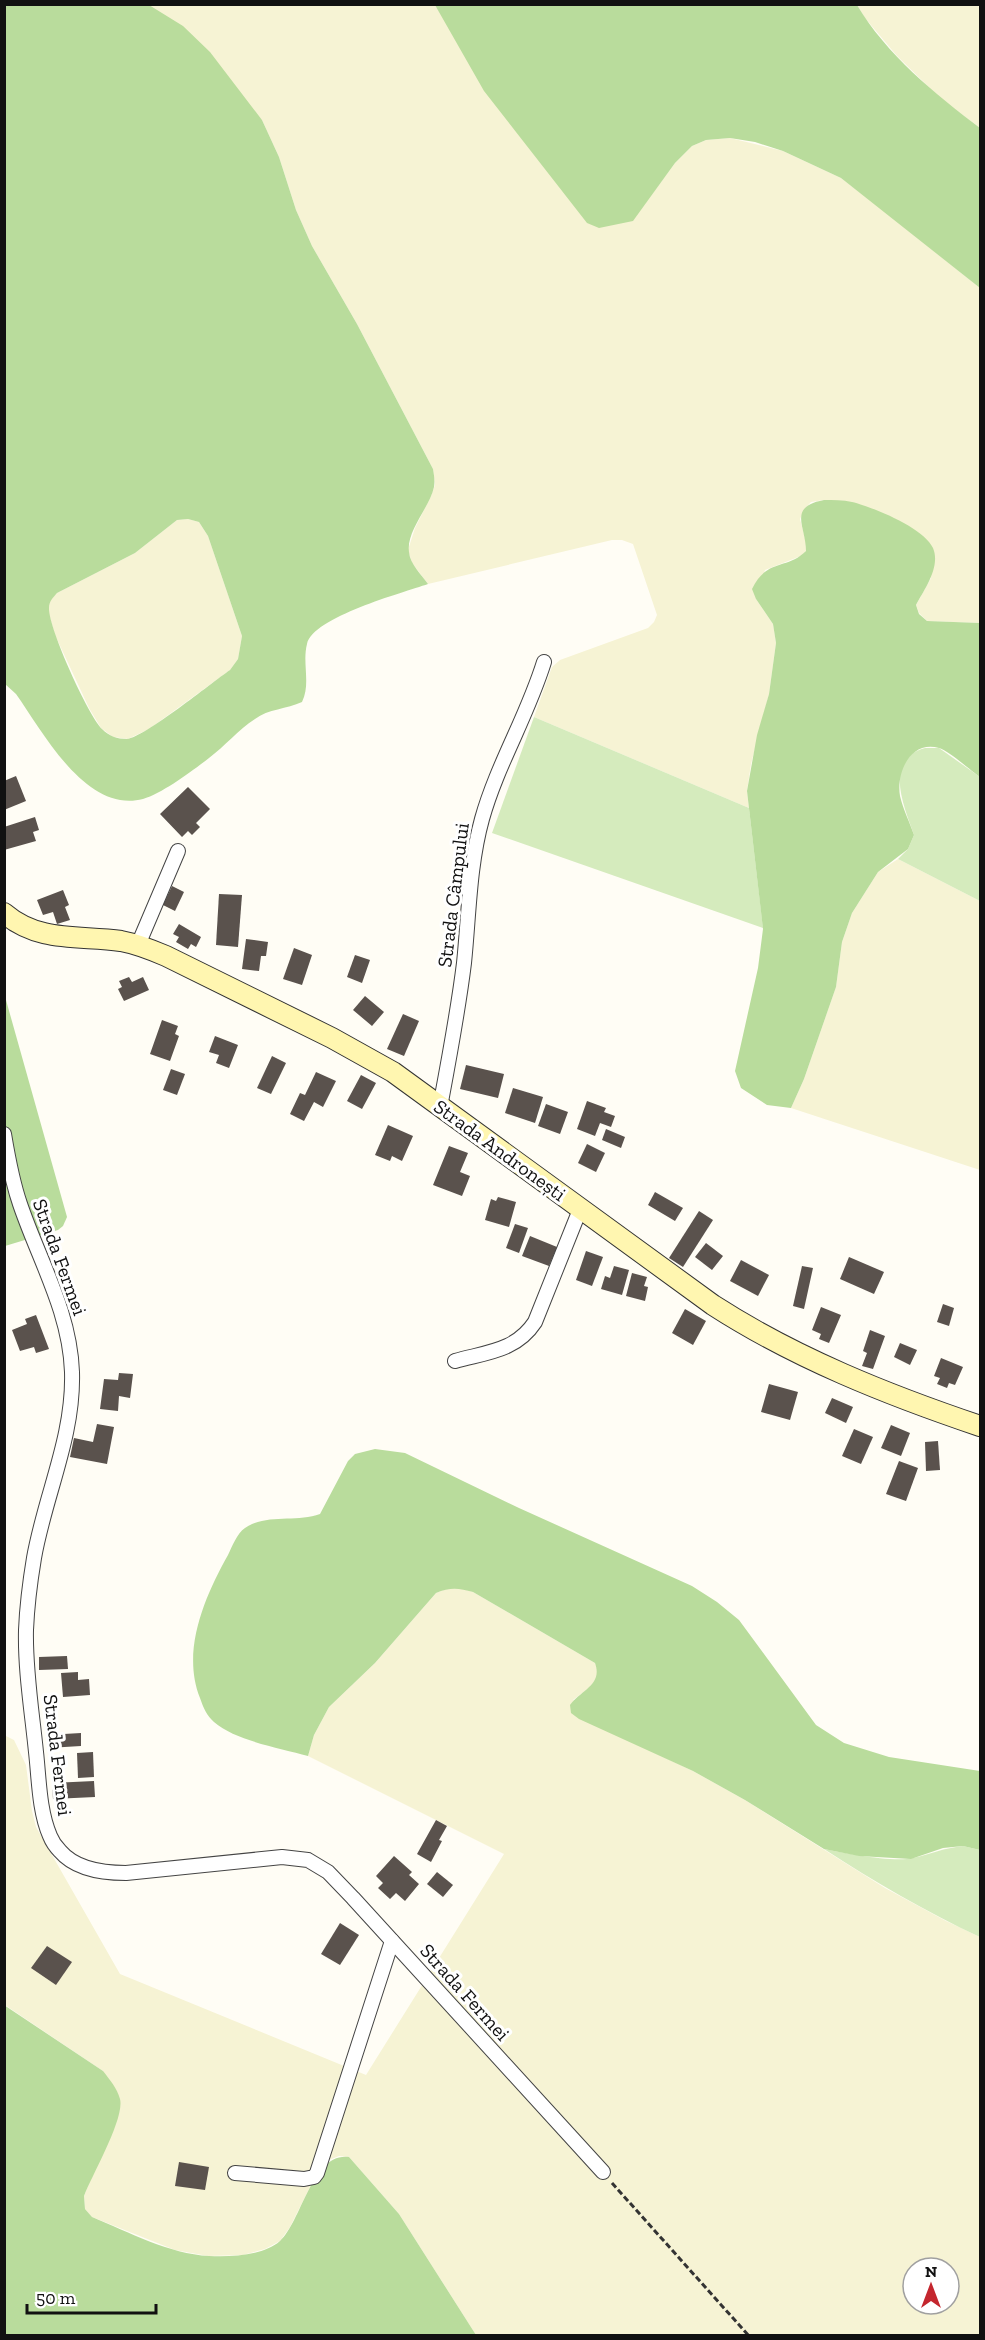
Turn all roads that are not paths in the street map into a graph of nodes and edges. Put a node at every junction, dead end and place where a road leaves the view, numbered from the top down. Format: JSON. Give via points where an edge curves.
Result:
{"nodes":[{"id":1,"x":544,"y":662,"type":"dead end"},
{"id":2,"x":178,"y":851,"type":"dead end"},
{"id":3,"x":4,"y":913,"type":"edge"},
{"id":4,"x":138,"y":945,"type":"junction"},
{"id":5,"x":440,"y":1107,"type":"junction"},
{"id":6,"x":4,"y":1134,"type":"edge"},
{"id":7,"x":581,"y":1207,"type":"junction"},
{"id":8,"x":455,"y":1361,"type":"dead end"},
{"id":9,"x":981,"y":1426,"type":"edge"},
{"id":10,"x":392,"y":1941,"type":"junction"},
{"id":11,"x":603,"y":2172,"type":"road end"},
{"id":12,"x":235,"y":2173,"type":"dead end"}],
"edges":[{"from":1,"to":5,"type":"street","name":"Strada Câmpului","via":[[481,820],[464,963]]},
{"from":2,"to":4,"type":"street"},
{"from":3,"to":4,"type":"street","name":"Strada Andronești","via":[[36,933]]},
{"from":4,"to":5,"type":"street","name":"Strada Andronești","via":[[333,1038],[393,1072]]},
{"from":5,"to":7,"type":"street","name":"Strada Andronești"},
{"from":6,"to":10,"type":"street","name":"Strada Fermei","via":[[20,1205],[60,1307],[72,1372],[64,1447],[35,1555],[26,1632],[40,1789],[50,1837],[62,1854],[103,1873],[282,1857],[308,1860],[328,1872]]},
{"from":7,"to":8,"type":"street","via":[[526,1336],[513,1345]]},
{"from":7,"to":9,"type":"street","name":"Strada Andronești","via":[[751,1330],[920,1406]]},
{"from":10,"to":11,"type":"street","name":"Strada Fermei"},
{"from":10,"to":12,"type":"street","via":[[317,2173],[304,2180]]}]}
